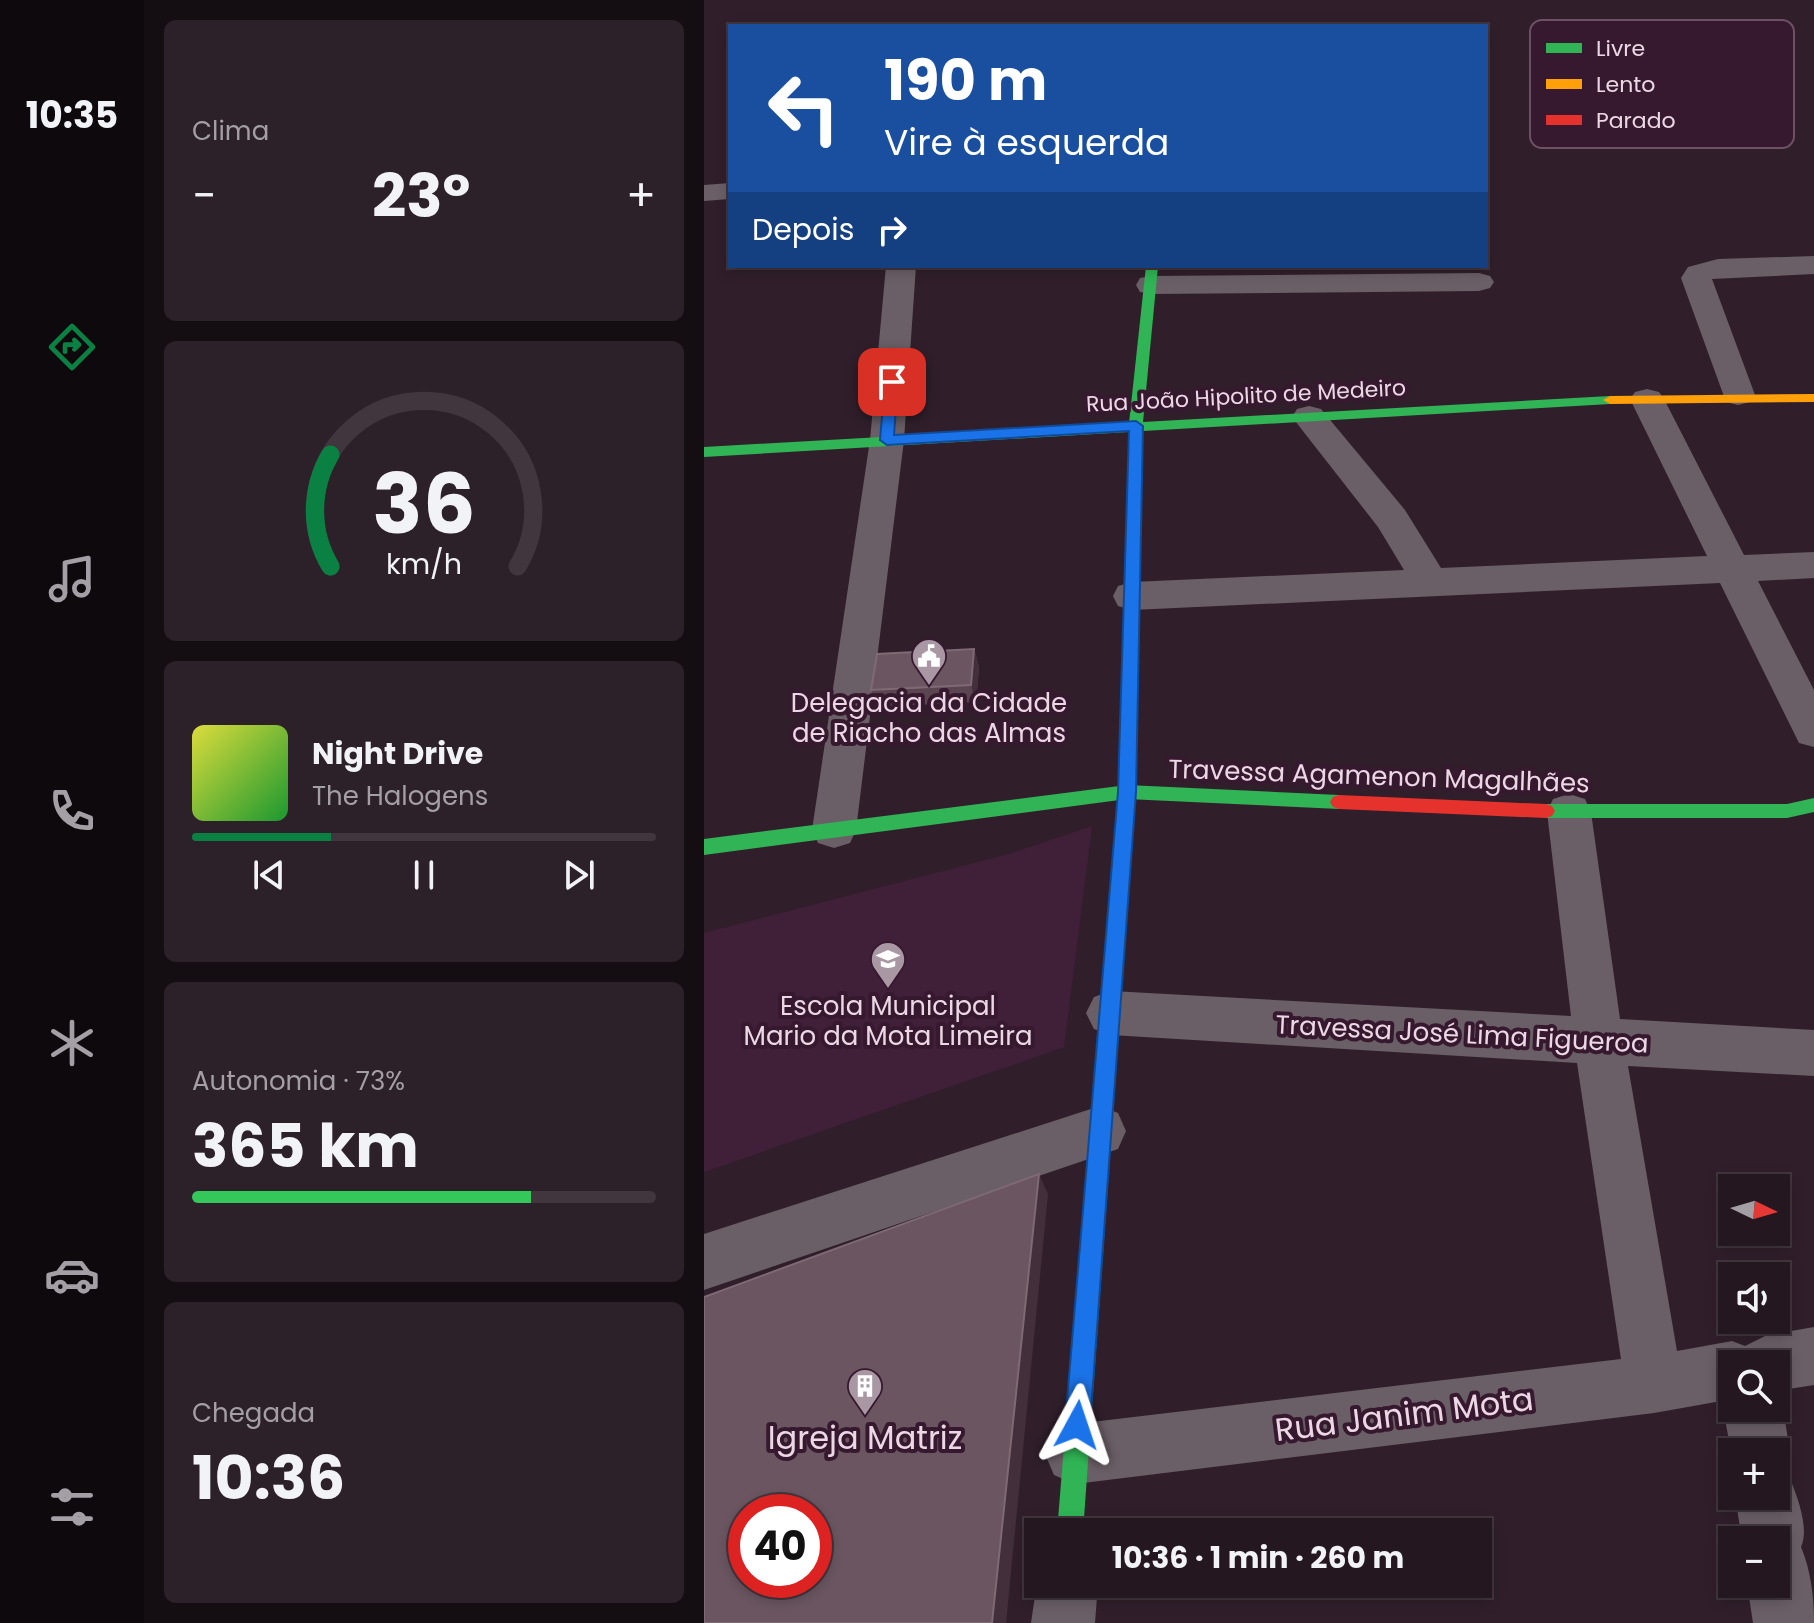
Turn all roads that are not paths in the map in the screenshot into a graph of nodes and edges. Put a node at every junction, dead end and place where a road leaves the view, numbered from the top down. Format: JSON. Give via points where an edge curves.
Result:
{"nodes":[{"id":1,"x":1814,"y":265,"type":"edge"},
{"id":2,"x":901,"y":268,"type":"edge"},
{"id":3,"x":1152,"y":276,"type":"edge"},
{"id":4,"x":1479,"y":282,"type":"dead end"},
{"id":5,"x":1738,"y":395,"type":"junction"},
{"id":6,"x":1814,"y":398,"type":"edge"},
{"id":7,"x":1647,"y":399,"type":"junction"},
{"id":8,"x":1309,"y":417,"type":"junction"},
{"id":9,"x":1136,"y":426,"type":"junction"},
{"id":10,"x":887,"y":440,"type":"junction"},
{"id":11,"x":704,"y":452,"type":"edge"},
{"id":12,"x":1814,"y":565,"type":"edge"},
{"id":13,"x":1732,"y":567,"type":"junction"},
{"id":14,"x":1430,"y":582,"type":"junction"},
{"id":15,"x":1132,"y":596,"type":"junction"},
{"id":16,"x":1814,"y":731,"type":"edge"},
{"id":17,"x":1127,"y":792,"type":"junction"},
{"id":18,"x":1814,"y":805,"type":"edge"},
{"id":19,"x":1569,"y":812,"type":"junction"},
{"id":20,"x":834,"y":830,"type":"junction"},
{"id":21,"x":704,"y":847,"type":"edge"},
{"id":22,"x":1111,"y":1013,"type":"junction"},
{"id":23,"x":1599,"y":1043,"type":"junction"},
{"id":24,"x":1814,"y":1053,"type":"edge"},
{"id":25,"x":1100,"y":1131,"type":"junction"},
{"id":26,"x":704,"y":1262,"type":"edge"},
{"id":27,"x":1814,"y":1356,"type":"edge"},
{"id":28,"x":1790,"y":1360,"type":"edge"},
{"id":29,"x":1718,"y":1373,"type":"edge"},
{"id":30,"x":1654,"y":1384,"type":"junction"},
{"id":31,"x":1075,"y":1454,"type":"junction"},
{"id":32,"x":1071,"y":1518,"type":"edge"},
{"id":33,"x":1065,"y":1598,"type":"edge"},
{"id":34,"x":1781,"y":1598,"type":"edge"},
{"id":35,"x":1063,"y":1623,"type":"edge"},
{"id":36,"x":1785,"y":1623,"type":"edge"}],
"edges":[{"from":1,"to":5,"type":"street","via":[[1718,268],[1696,278]]},
{"from":2,"to":10,"type":"street"},
{"from":3,"to":4,"type":"street"},
{"from":3,"to":9,"type":"street"},
{"from":5,"to":6,"type":"street","name":"Rua João Hipolito de Medeiro"},
{"from":5,"to":7,"type":"street","name":"Rua João Hipolito de Medeiro"},
{"from":7,"to":8,"type":"street","name":"Rua João Hipolito de Medeiro"},
{"from":7,"to":13,"type":"street"},
{"from":8,"to":9,"type":"street","name":"Rua João Hipolito de Medeiro"},
{"from":8,"to":14,"type":"street","via":[[1392,519]]},
{"from":9,"to":10,"type":"street","name":"Rua João Hipolito de Medeiro"},
{"from":9,"to":15,"type":"street"},
{"from":10,"to":11,"type":"street","name":"Rua João Hipolito de Medeiro"},
{"from":10,"to":20,"type":"street"},
{"from":12,"to":13,"type":"street"},
{"from":13,"to":14,"type":"street"},
{"from":13,"to":16,"type":"street"},
{"from":14,"to":15,"type":"street"},
{"from":15,"to":17,"type":"street"},
{"from":17,"to":19,"type":"street","name":"Travessa Agamenon Magalhães"},
{"from":17,"to":20,"type":"street","name":"Travessa Agamenon Magalhães"},
{"from":17,"to":22,"type":"street"},
{"from":18,"to":19,"type":"street","name":"Travessa Agamenon Magalhães","via":[[1787,811]]},
{"from":19,"to":23,"type":"street"},
{"from":20,"to":21,"type":"street","name":"Travessa Agamenon Magalhães"},
{"from":22,"to":23,"type":"street","name":"Travessa José Lima Figueroa"},
{"from":22,"to":25,"type":"street"},
{"from":23,"to":24,"type":"street","name":"Travessa José Lima Figueroa"},
{"from":23,"to":30,"type":"street"},
{"from":25,"to":26,"type":"street"},
{"from":25,"to":31,"type":"street"},
{"from":27,"to":28,"type":"street"},
{"from":29,"to":30,"type":"street","name":"Rua Janim Mota"},
{"from":30,"to":31,"type":"street","name":"Rua Janim Mota"},
{"from":31,"to":32,"type":"street"},
{"from":33,"to":35,"type":"street"},
{"from":34,"to":36,"type":"street"}]}
